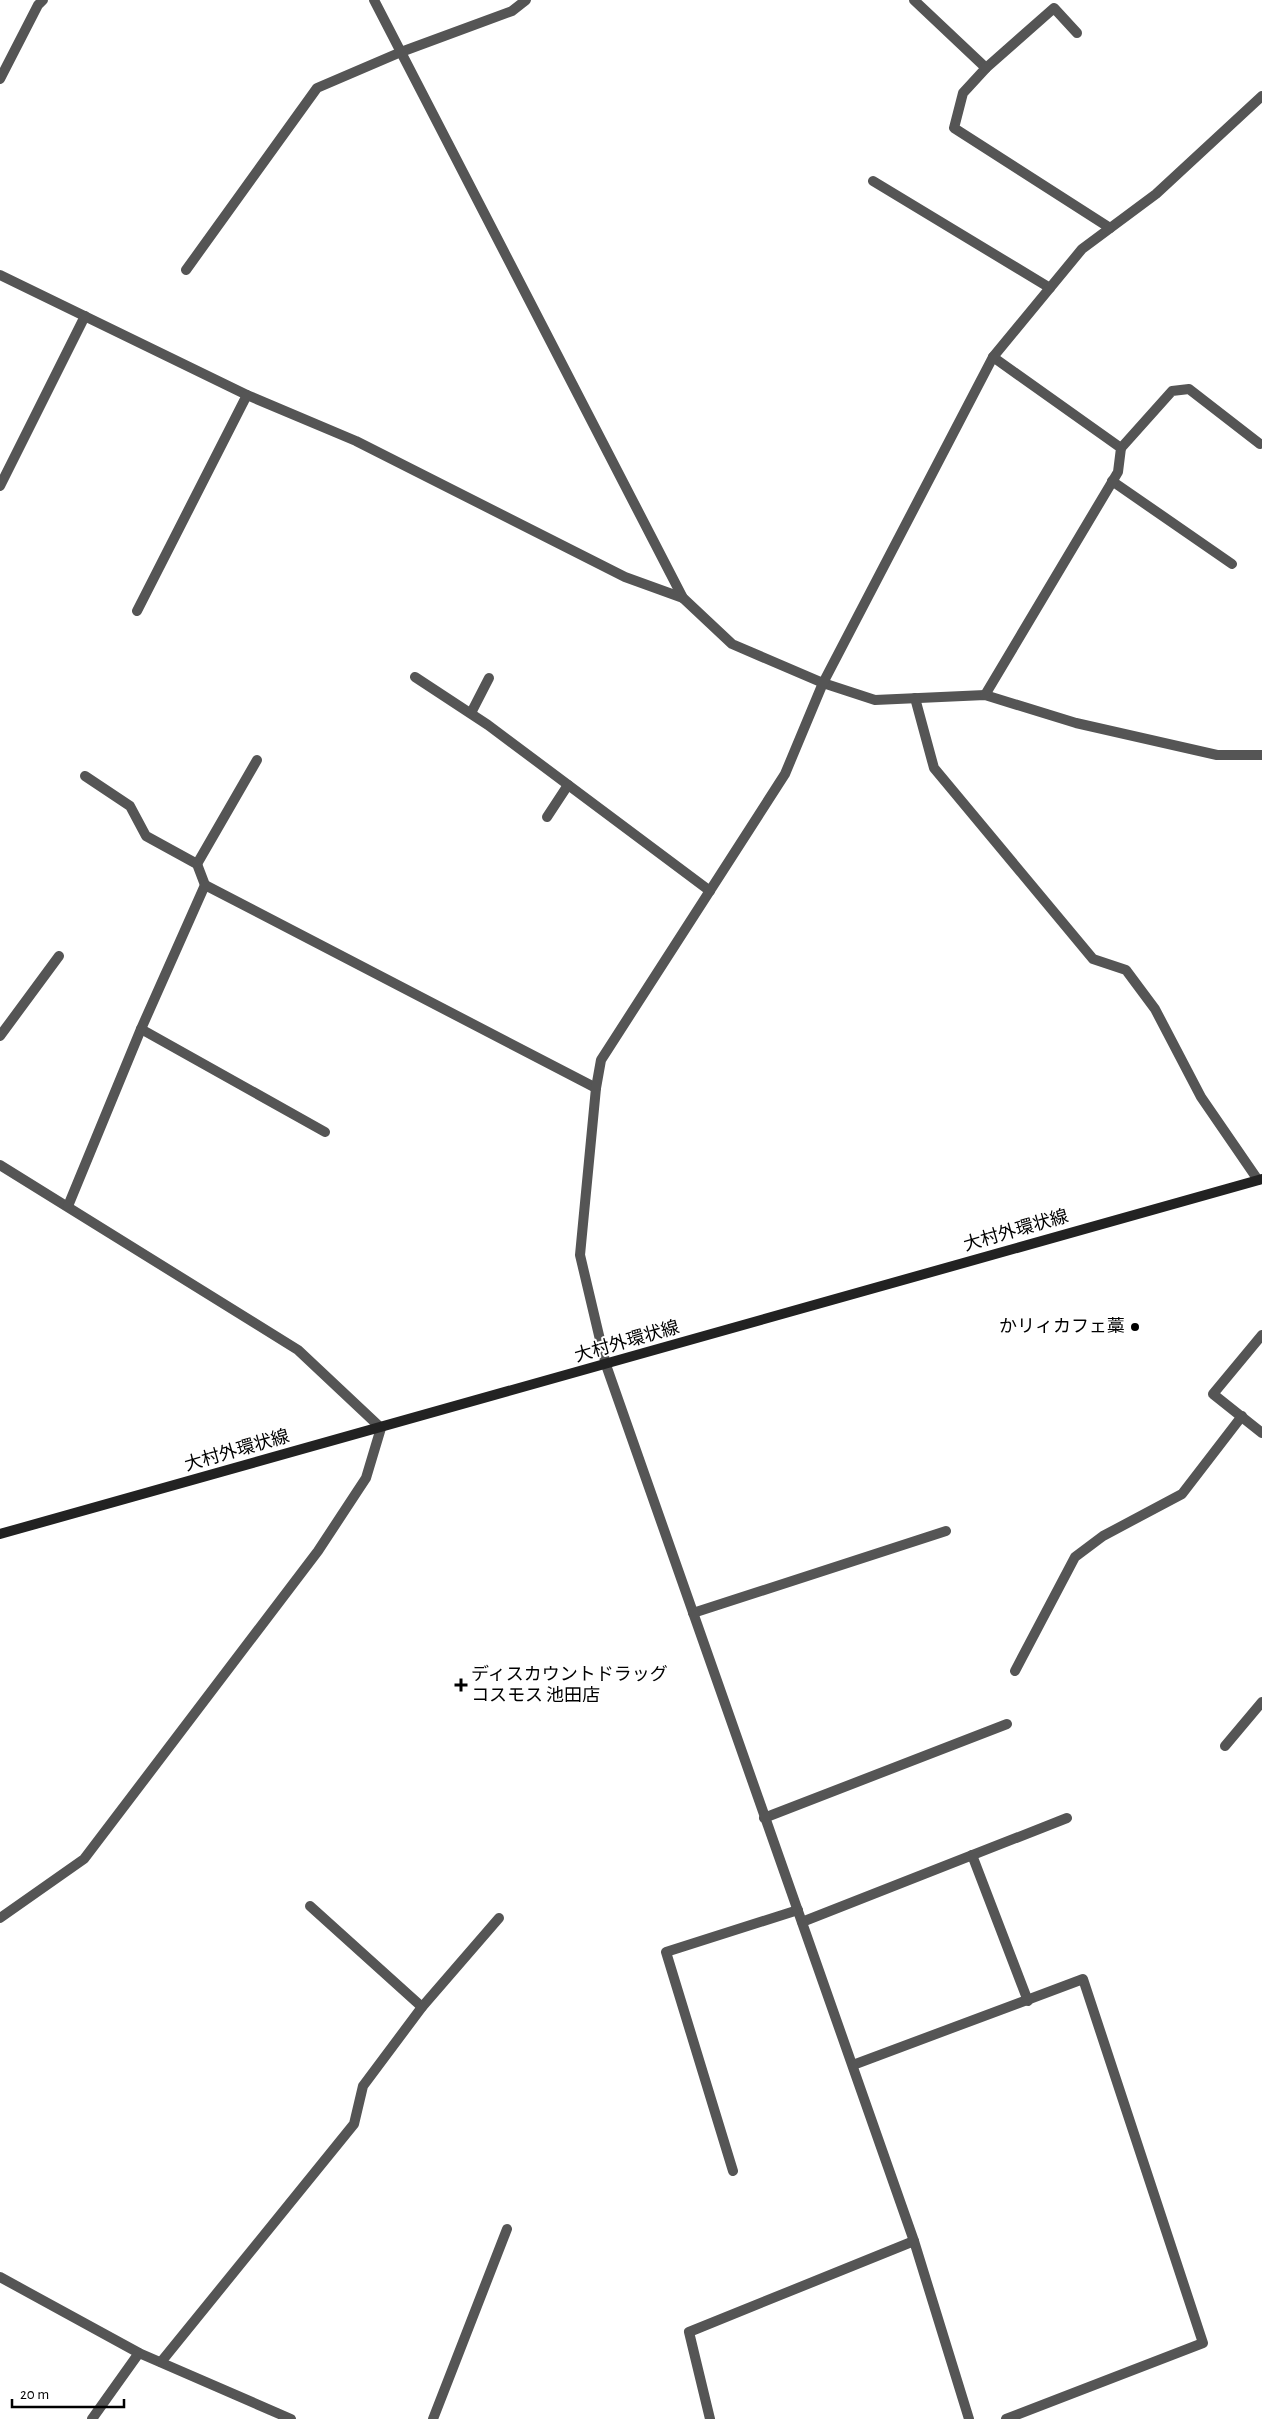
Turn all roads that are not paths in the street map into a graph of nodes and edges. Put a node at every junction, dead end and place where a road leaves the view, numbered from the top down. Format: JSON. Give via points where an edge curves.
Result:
{"nodes":[{"id":1,"x":43,"y":0,"type":"edge"},
{"id":2,"x":374,"y":0,"type":"edge"},
{"id":3,"x":526,"y":0,"type":"edge"},
{"id":4,"x":914,"y":0,"type":"edge"},
{"id":5,"x":1047,"y":0,"type":"edge"},
{"id":6,"x":1054,"y":8,"type":"junction"},
{"id":7,"x":1077,"y":33,"type":"dead end"},
{"id":8,"x":401,"y":52,"type":"junction"},
{"id":9,"x":986,"y":68,"type":"junction"},
{"id":10,"x":0,"y":79,"type":"edge"},
{"id":11,"x":1262,"y":96,"type":"edge"},
{"id":12,"x":873,"y":181,"type":"dead end"},
{"id":13,"x":1110,"y":228,"type":"junction"},
{"id":14,"x":186,"y":270,"type":"dead end"},
{"id":15,"x":0,"y":275,"type":"edge"},
{"id":16,"x":1050,"y":288,"type":"junction"},
{"id":17,"x":85,"y":316,"type":"junction"},
{"id":18,"x":993,"y":357,"type":"junction"},
{"id":19,"x":247,"y":395,"type":"junction"},
{"id":20,"x":1260,"y":444,"type":"dead end"},
{"id":21,"x":1121,"y":448,"type":"junction"},
{"id":22,"x":1112,"y":481,"type":"junction"},
{"id":23,"x":0,"y":486,"type":"edge"},
{"id":24,"x":1232,"y":564,"type":"dead end"},
{"id":25,"x":683,"y":598,"type":"junction"},
{"id":26,"x":137,"y":611,"type":"dead end"},
{"id":27,"x":415,"y":677,"type":"dead end"},
{"id":28,"x":489,"y":678,"type":"dead end"},
{"id":29,"x":823,"y":683,"type":"junction"},
{"id":30,"x":985,"y":695,"type":"junction"},
{"id":31,"x":915,"y":698,"type":"junction"},
{"id":32,"x":470,"y":713,"type":"junction"},
{"id":33,"x":1262,"y":755,"type":"edge"},
{"id":34,"x":257,"y":760,"type":"dead end"},
{"id":35,"x":85,"y":776,"type":"dead end"},
{"id":36,"x":568,"y":785,"type":"junction"},
{"id":37,"x":547,"y":817,"type":"dead end"},
{"id":38,"x":197,"y":864,"type":"junction"},
{"id":39,"x":206,"y":885,"type":"junction"},
{"id":40,"x":710,"y":891,"type":"junction"},
{"id":41,"x":59,"y":956,"type":"dead end"},
{"id":42,"x":141,"y":1029,"type":"junction"},
{"id":43,"x":0,"y":1036,"type":"edge"},
{"id":44,"x":596,"y":1088,"type":"junction"},
{"id":45,"x":325,"y":1132,"type":"dead end"},
{"id":46,"x":0,"y":1165,"type":"edge"},
{"id":47,"x":1260,"y":1179,"type":"edge"},
{"id":48,"x":68,"y":1206,"type":"junction"},
{"id":49,"x":1262,"y":1335,"type":"edge"},
{"id":50,"x":606,"y":1365,"type":"junction"},
{"id":51,"x":1242,"y":1416,"type":"junction"},
{"id":52,"x":381,"y":1428,"type":"junction"},
{"id":53,"x":1262,"y":1433,"type":"edge"},
{"id":54,"x":946,"y":1531,"type":"dead end"},
{"id":55,"x":0,"y":1534,"type":"edge"},
{"id":56,"x":693,"y":1613,"type":"junction"},
{"id":57,"x":1015,"y":1671,"type":"dead end"},
{"id":58,"x":1262,"y":1702,"type":"edge"},
{"id":59,"x":1007,"y":1724,"type":"dead end"},
{"id":60,"x":1225,"y":1746,"type":"dead end"},
{"id":61,"x":764,"y":1818,"type":"junction"},
{"id":62,"x":1067,"y":1818,"type":"dead end"},
{"id":63,"x":972,"y":1855,"type":"junction"},
{"id":64,"x":310,"y":1906,"type":"dead end"},
{"id":65,"x":798,"y":1910,"type":"junction"},
{"id":66,"x":0,"y":1918,"type":"edge"},
{"id":67,"x":499,"y":1918,"type":"dead end"},
{"id":68,"x":802,"y":1922,"type":"junction"},
{"id":69,"x":1028,"y":2001,"type":"junction"},
{"id":70,"x":422,"y":2007,"type":"junction"},
{"id":71,"x":853,"y":2065,"type":"junction"},
{"id":72,"x":733,"y":2171,"type":"dead end"},
{"id":73,"x":507,"y":2229,"type":"dead end"},
{"id":74,"x":914,"y":2241,"type":"junction"},
{"id":75,"x":0,"y":2277,"type":"edge"},
{"id":76,"x":140,"y":2354,"type":"junction"},
{"id":77,"x":160,"y":2362,"type":"junction"},
{"id":78,"x":92,"y":2419,"type":"edge"},
{"id":79,"x":291,"y":2419,"type":"edge"},
{"id":80,"x":433,"y":2419,"type":"edge"},
{"id":81,"x":710,"y":2419,"type":"edge"},
{"id":82,"x":969,"y":2419,"type":"edge"},
{"id":83,"x":1006,"y":2419,"type":"edge"}],
"edges":[{"from":1,"to":10,"type":"street"},
{"from":2,"to":8,"type":"street"},
{"from":3,"to":8,"type":"street","via":[[512,10]]},
{"from":4,"to":9,"type":"street"},
{"from":5,"to":6,"type":"street"},
{"from":6,"to":7,"type":"street"},
{"from":6,"to":9,"type":"street"},
{"from":8,"to":14,"type":"street","via":[[317,88]]},
{"from":8,"to":25,"type":"street"},
{"from":9,"to":13,"type":"street","via":[[963,93],[954,128]]},
{"from":11,"to":13,"type":"street","via":[[1156,194]]},
{"from":12,"to":16,"type":"street"},
{"from":13,"to":16,"type":"street","via":[[1082,249]]},
{"from":15,"to":17,"type":"street"},
{"from":16,"to":18,"type":"street"},
{"from":17,"to":19,"type":"street"},
{"from":17,"to":23,"type":"street"},
{"from":18,"to":21,"type":"street"},
{"from":18,"to":29,"type":"street"},
{"from":19,"to":25,"type":"street","via":[[356,442],[625,577]]},
{"from":19,"to":26,"type":"street"},
{"from":20,"to":21,"type":"street","via":[[1189,390],[1172,391]]},
{"from":21,"to":22,"type":"street","via":[[1118,472]]},
{"from":22,"to":24,"type":"street"},
{"from":22,"to":30,"type":"street"},
{"from":25,"to":29,"type":"street","via":[[732,644]]},
{"from":27,"to":32,"type":"street"},
{"from":28,"to":32,"type":"street"},
{"from":29,"to":31,"type":"street","via":[[875,700]]},
{"from":29,"to":40,"type":"street","via":[[785,774]]},
{"from":30,"to":31,"type":"street"},
{"from":30,"to":33,"type":"street","via":[[1076,723],[1217,754]]},
{"from":31,"to":47,"type":"street","via":[[934,768],[1093,959],[1126,970],[1155,1009],[1201,1097]]},
{"from":32,"to":36,"type":"street"},
{"from":34,"to":38,"type":"street"},
{"from":35,"to":38,"type":"street","via":[[130,806],[146,836]]},
{"from":36,"to":37,"type":"street"},
{"from":36,"to":40,"type":"street"},
{"from":38,"to":39,"type":"street"},
{"from":39,"to":42,"type":"street"},
{"from":39,"to":44,"type":"street"},
{"from":40,"to":44,"type":"street","via":[[601,1060]]},
{"from":41,"to":43,"type":"street"},
{"from":42,"to":45,"type":"street"},
{"from":42,"to":48,"type":"street"},
{"from":44,"to":50,"type":"street","via":[[580,1255]]},
{"from":46,"to":48,"type":"street"},
{"from":47,"to":50,"type":"main road","name":"大村外環状線"},
{"from":48,"to":52,"type":"street","via":[[298,1350]]},
{"from":49,"to":51,"type":"street","via":[[1213,1394]]},
{"from":50,"to":52,"type":"main road","name":"大村外環状線"},
{"from":50,"to":56,"type":"street"},
{"from":51,"to":53,"type":"street"},
{"from":51,"to":57,"type":"street","via":[[1182,1494],[1103,1536],[1075,1557]]},
{"from":52,"to":55,"type":"main road","name":"大村外環状線"},
{"from":52,"to":66,"type":"street","via":[[366,1478],[318,1550],[84,1859]]},
{"from":54,"to":56,"type":"street"},
{"from":56,"to":61,"type":"street"},
{"from":58,"to":60,"type":"street"},
{"from":59,"to":61,"type":"street"},
{"from":61,"to":65,"type":"street"},
{"from":62,"to":63,"type":"street"},
{"from":63,"to":68,"type":"street"},
{"from":63,"to":69,"type":"street"},
{"from":64,"to":70,"type":"street"},
{"from":65,"to":68,"type":"street"},
{"from":65,"to":72,"type":"street","via":[[666,1952]]},
{"from":67,"to":70,"type":"street"},
{"from":68,"to":71,"type":"street"},
{"from":69,"to":71,"type":"street"},
{"from":69,"to":83,"type":"street","via":[[1083,1979],[1203,2343]]},
{"from":70,"to":77,"type":"street","via":[[363,2086],[354,2124]]},
{"from":71,"to":74,"type":"street"},
{"from":73,"to":80,"type":"street"},
{"from":74,"to":81,"type":"street","via":[[689,2332]]},
{"from":74,"to":82,"type":"street"},
{"from":75,"to":76,"type":"street"},
{"from":76,"to":77,"type":"street"},
{"from":76,"to":78,"type":"street"},
{"from":77,"to":79,"type":"street"}]}
